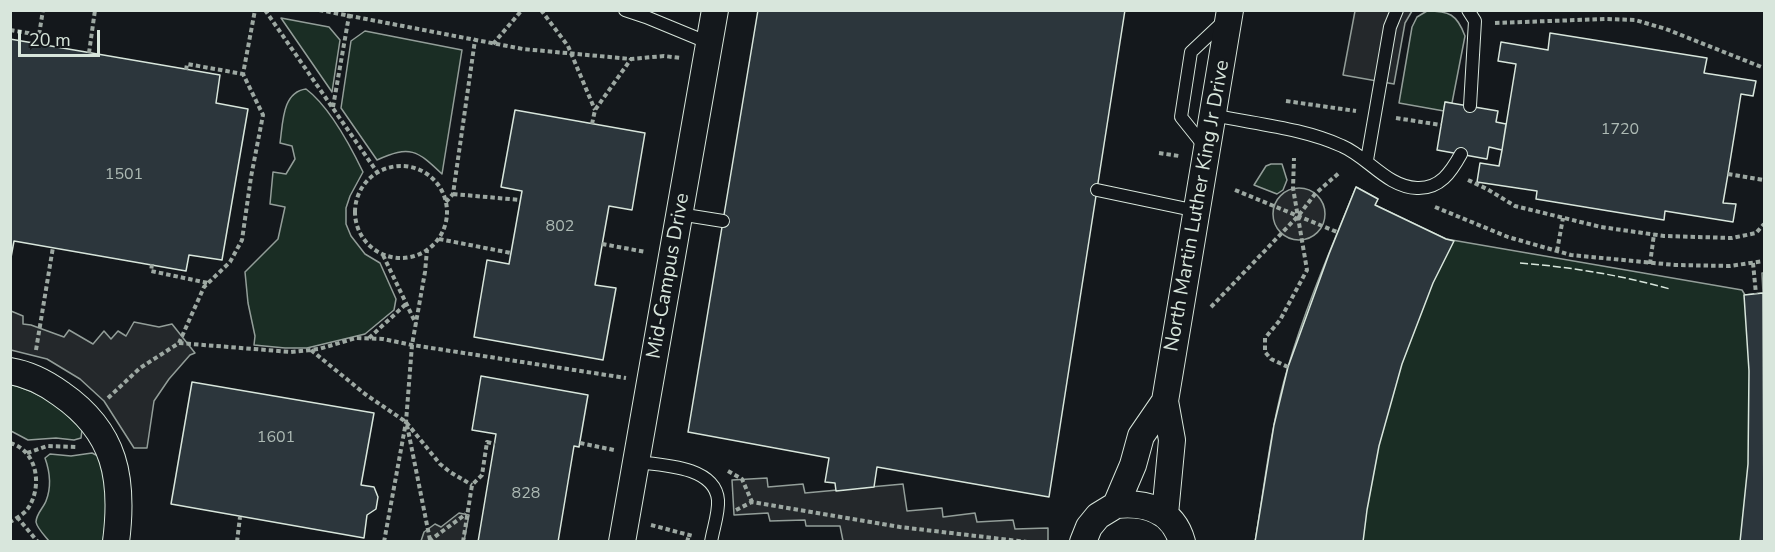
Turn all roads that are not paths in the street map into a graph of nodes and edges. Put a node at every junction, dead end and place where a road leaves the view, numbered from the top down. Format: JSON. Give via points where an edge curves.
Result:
{"nodes":[{"id":1,"x":625,"y":10,"type":"edge"},
{"id":2,"x":715,"y":10,"type":"edge"},
{"id":3,"x":1397,"y":10,"type":"edge"},
{"id":4,"x":1468,"y":10,"type":"edge"},
{"id":5,"x":1230,"y":13,"type":"edge"},
{"id":6,"x":709,"y":43,"type":"junction"},
{"id":7,"x":1470,"y":106,"type":"dead end"},
{"id":8,"x":1213,"y":116,"type":"junction"},
{"id":9,"x":1198,"y":154,"type":"junction"},
{"id":10,"x":1461,"y":154,"type":"dead end"},
{"id":11,"x":1367,"y":160,"type":"junction"},
{"id":12,"x":1097,"y":190,"type":"dead end"},
{"id":13,"x":1197,"y":211,"type":"junction"},
{"id":14,"x":679,"y":214,"type":"junction"},
{"id":15,"x":723,"y":221,"type":"dead end"},
{"id":16,"x":10,"y":371,"type":"edge"},
{"id":17,"x":1165,"y":400,"type":"junction"},
{"id":18,"x":627,"y":457,"type":"junction"},
{"id":19,"x":1127,"y":504,"type":"junction"},
{"id":20,"x":1165,"y":514,"type":"junction"},
{"id":21,"x":116,"y":542,"type":"edge"},
{"id":22,"x":622,"y":542,"type":"edge"},
{"id":23,"x":711,"y":542,"type":"edge"},
{"id":24,"x":1083,"y":542,"type":"edge"},
{"id":25,"x":1182,"y":542,"type":"edge"}],
"edges":[{"from":1,"to":6,"type":"lane"},
{"from":2,"to":6,"type":"street","name":"Mid-Campus Drive"},
{"from":3,"to":11,"type":"lane","via":[[1390,27]]},
{"from":4,"to":7,"type":"lane","via":[[1475,21]]},
{"from":5,"to":8,"type":"street","name":"North Martin Luther King Jr Drive"},
{"from":5,"to":9,"type":"lane","via":[[1191,52],[1181,117]]},
{"from":6,"to":14,"type":"street","name":"Mid-Campus Drive"},
{"from":8,"to":9,"type":"street","name":"North Martin Luther King Jr Drive"},
{"from":8,"to":11,"type":"lane","via":[[1305,134],[1342,146]]},
{"from":9,"to":13,"type":"street","name":"North Martin Luther King Jr Drive"},
{"from":10,"to":11,"type":"lane","via":[[1450,173],[1437,184],[1424,188],[1395,182]]},
{"from":12,"to":13,"type":"lane"},
{"from":13,"to":17,"type":"street","name":"North Martin Luther King Jr Drive"},
{"from":14,"to":15,"type":"lane"},
{"from":14,"to":18,"type":"street","name":"Mid-Campus Drive"},
{"from":16,"to":21,"type":"street","via":[[63,394],[104,436],[115,465],[120,505]]},
{"from":17,"to":19,"type":"street","name":"North Martin Luther King Jr Drive","via":[[1141,436]]},
{"from":17,"to":20,"type":"street","name":"North Martin Luther King Jr Drive","via":[[1172,440]]},
{"from":18,"to":22,"type":"street","name":"Mid-Campus Drive"},
{"from":18,"to":23,"type":"lane","via":[[684,468],[705,477],[715,488],[718,501]]},
{"from":19,"to":20,"type":"street","via":[[1152,507]]},
{"from":19,"to":24,"type":"street","name":"North Martin Luther King Jr Drive","via":[[1098,516]]},
{"from":20,"to":25,"type":"street"}]}
